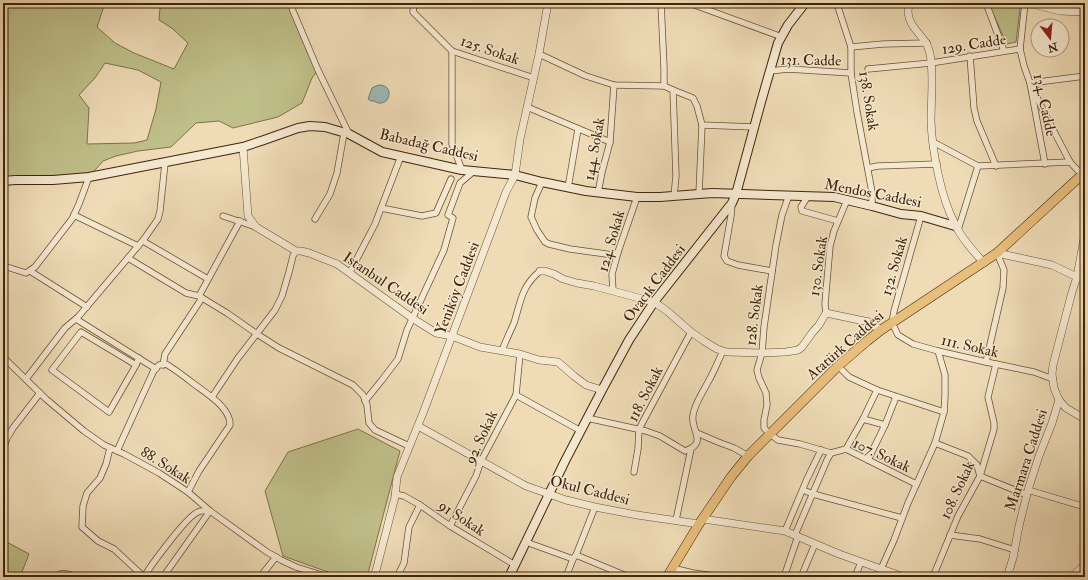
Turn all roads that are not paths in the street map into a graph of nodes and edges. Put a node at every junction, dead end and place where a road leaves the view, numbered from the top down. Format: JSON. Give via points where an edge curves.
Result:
{"nodes":[{"id":1,"x":291,"y":3,"type":"edge"},
{"id":2,"x":414,"y":3,"type":"edge"},
{"id":3,"x":548,"y":3,"type":"edge"},
{"id":4,"x":661,"y":3,"type":"edge"},
{"id":5,"x":689,"y":3,"type":"edge"},
{"id":6,"x":805,"y":3,"type":"edge"},
{"id":7,"x":835,"y":3,"type":"edge"},
{"id":8,"x":909,"y":3,"type":"edge"},
{"id":9,"x":986,"y":3,"type":"edge"},
{"id":10,"x":1025,"y":3,"type":"edge"},
{"id":11,"x":1029,"y":3,"type":"edge"},
{"id":12,"x":1085,"y":12,"type":"edge"},
{"id":13,"x":782,"y":36,"type":"junction"},
{"id":14,"x":927,"y":43,"type":"junction"},
{"id":15,"x":851,"y":47,"type":"junction"},
{"id":16,"x":1020,"y":49,"type":"junction"},
{"id":17,"x":452,"y":51,"type":"junction"},
{"id":18,"x":1004,"y":51,"type":"junction"},
{"id":19,"x":539,"y":54,"type":"junction"},
{"id":20,"x":970,"y":56,"type":"junction"},
{"id":21,"x":931,"y":63,"type":"junction"},
{"id":22,"x":868,"y":68,"type":"dead end"},
{"id":23,"x":770,"y":71,"type":"junction"},
{"id":24,"x":851,"y":72,"type":"junction"},
{"id":25,"x":1085,"y":76,"type":"edge"},
{"id":26,"x":534,"y":78,"type":"junction"},
{"id":27,"x":1030,"y":83,"type":"junction"},
{"id":28,"x":614,"y":85,"type":"junction"},
{"id":29,"x":664,"y":86,"type":"junction"},
{"id":30,"x":673,"y":90,"type":"junction"},
{"id":31,"x":527,"y":108,"type":"junction"},
{"id":32,"x":702,"y":125,"type":"junction"},
{"id":33,"x":754,"y":127,"type":"junction"},
{"id":34,"x":578,"y":129,"type":"junction"},
{"id":35,"x":346,"y":134,"type":"junction"},
{"id":36,"x":610,"y":142,"type":"junction"},
{"id":37,"x":933,"y":142,"type":"junction"},
{"id":38,"x":243,"y":147,"type":"junction"},
{"id":39,"x":401,"y":156,"type":"junction"},
{"id":40,"x":165,"y":162,"type":"junction"},
{"id":41,"x":1070,"y":162,"type":"junction"},
{"id":42,"x":937,"y":164,"type":"junction"},
{"id":43,"x":1045,"y":164,"type":"junction"},
{"id":44,"x":978,"y":166,"type":"junction"},
{"id":45,"x":996,"y":166,"type":"junction"},
{"id":46,"x":868,"y":168,"type":"junction"},
{"id":47,"x":462,"y":170,"type":"junction"},
{"id":48,"x":474,"y":171,"type":"junction"},
{"id":49,"x":1084,"y":173,"type":"edge"},
{"id":50,"x":515,"y":175,"type":"junction"},
{"id":51,"x":89,"y":177,"type":"junction"},
{"id":52,"x":451,"y":179,"type":"dead end"},
{"id":53,"x":3,"y":181,"type":"edge"},
{"id":54,"x":542,"y":182,"type":"junction"},
{"id":55,"x":568,"y":188,"type":"junction"},
{"id":56,"x":598,"y":193,"type":"junction"},
{"id":57,"x":700,"y":194,"type":"junction"},
{"id":58,"x":736,"y":194,"type":"junction"},
{"id":59,"x":789,"y":195,"type":"junction"},
{"id":60,"x":674,"y":196,"type":"junction"},
{"id":61,"x":808,"y":196,"type":"junction"},
{"id":62,"x":637,"y":197,"type":"junction"},
{"id":63,"x":847,"y":200,"type":"junction"},
{"id":64,"x":732,"y":203,"type":"junction"},
{"id":65,"x":872,"y":206,"type":"junction"},
{"id":66,"x":381,"y":208,"type":"junction"},
{"id":67,"x":74,"y":215,"type":"junction"},
{"id":68,"x":223,"y":216,"type":"dead end"},
{"id":69,"x":921,"y":216,"type":"junction"},
{"id":70,"x":315,"y":219,"type":"dead end"},
{"id":71,"x":240,"y":221,"type":"junction"},
{"id":72,"x":838,"y":221,"type":"junction"},
{"id":73,"x":256,"y":227,"type":"junction"},
{"id":74,"x":957,"y":228,"type":"junction"},
{"id":75,"x":1085,"y":233,"type":"edge"},
{"id":76,"x":143,"y":240,"type":"junction"},
{"id":77,"x":138,"y":246,"type":"junction"},
{"id":78,"x":296,"y":251,"type":"junction"},
{"id":79,"x":618,"y":252,"type":"junction"},
{"id":80,"x":998,"y":254,"type":"junction"},
{"id":81,"x":128,"y":258,"type":"junction"},
{"id":82,"x":984,"y":263,"type":"junction"},
{"id":83,"x":3,"y":265,"type":"edge"},
{"id":84,"x":30,"y":271,"type":"junction"},
{"id":85,"x":540,"y":271,"type":"joint"},
{"id":86,"x":772,"y":271,"type":"junction"},
{"id":87,"x":350,"y":272,"type":"junction"},
{"id":88,"x":1077,"y":276,"type":"junction"},
{"id":89,"x":1085,"y":278,"type":"edge"},
{"id":90,"x":208,"y":279,"type":"junction"},
{"id":91,"x":614,"y":291,"type":"junction"},
{"id":92,"x":200,"y":297,"type":"junction"},
{"id":93,"x":654,"y":302,"type":"junction"},
{"id":94,"x":87,"y":307,"type":"junction"},
{"id":95,"x":826,"y":313,"type":"junction"},
{"id":96,"x":412,"y":318,"type":"junction"},
{"id":97,"x":76,"y":319,"type":"junction"},
{"id":98,"x":892,"y":323,"type":"junction"},
{"id":99,"x":882,"y":330,"type":"junction"},
{"id":100,"x":691,"y":332,"type":"junction"},
{"id":101,"x":257,"y":334,"type":"junction"},
{"id":102,"x":452,"y":336,"type":"junction"},
{"id":103,"x":502,"y":351,"type":"junction"},
{"id":104,"x":723,"y":351,"type":"junction"},
{"id":105,"x":938,"y":351,"type":"junction"},
{"id":106,"x":762,"y":353,"type":"junction"},
{"id":107,"x":520,"y":354,"type":"junction"},
{"id":108,"x":3,"y":357,"type":"edge"},
{"id":109,"x":139,"y":358,"type":"junction"},
{"id":110,"x":986,"y":362,"type":"junction"},
{"id":111,"x":996,"y":364,"type":"junction"},
{"id":112,"x":136,"y":365,"type":"junction"},
{"id":113,"x":163,"y":365,"type":"junction"},
{"id":114,"x":838,"y":366,"type":"junction"},
{"id":115,"x":156,"y":369,"type":"junction"},
{"id":116,"x":26,"y":379,"type":"junction"},
{"id":117,"x":1053,"y":379,"type":"junction"},
{"id":118,"x":602,"y":390,"type":"junction"},
{"id":119,"x":877,"y":390,"type":"junction"},
{"id":120,"x":40,"y":393,"type":"junction"},
{"id":121,"x":516,"y":395,"type":"junction"},
{"id":122,"x":212,"y":397,"type":"junction"},
{"id":123,"x":896,"y":397,"type":"junction"},
{"id":124,"x":1059,"y":400,"type":"junction"},
{"id":125,"x":365,"y":401,"type":"junction"},
{"id":126,"x":944,"y":412,"type":"junction"},
{"id":127,"x":587,"y":418,"type":"junction"},
{"id":128,"x":863,"y":419,"type":"junction"},
{"id":129,"x":1085,"y":419,"type":"edge"},
{"id":130,"x":885,"y":425,"type":"junction"},
{"id":131,"x":418,"y":426,"type":"junction"},
{"id":132,"x":639,"y":429,"type":"junction"},
{"id":133,"x":581,"y":431,"type":"junction"},
{"id":134,"x":697,"y":433,"type":"junction"},
{"id":135,"x":9,"y":434,"type":"junction"},
{"id":136,"x":770,"y":434,"type":"junction"},
{"id":137,"x":3,"y":440,"type":"edge"},
{"id":138,"x":934,"y":443,"type":"junction"},
{"id":139,"x":409,"y":446,"type":"junction"},
{"id":140,"x":110,"y":448,"type":"junction"},
{"id":141,"x":3,"y":449,"type":"edge"},
{"id":142,"x":691,"y":449,"type":"junction"},
{"id":143,"x":846,"y":449,"type":"junction"},
{"id":144,"x":821,"y":450,"type":"junction"},
{"id":145,"x":117,"y":451,"type":"junction"},
{"id":146,"x":831,"y":453,"type":"junction"},
{"id":147,"x":748,"y":456,"type":"junction"},
{"id":148,"x":868,"y":460,"type":"junction"},
{"id":149,"x":481,"y":461,"type":"junction"},
{"id":150,"x":634,"y":472,"type":"dead end"},
{"id":151,"x":980,"y":476,"type":"junction"},
{"id":152,"x":916,"y":484,"type":"junction"},
{"id":153,"x":803,"y":490,"type":"junction"},
{"id":154,"x":188,"y":492,"type":"junction"},
{"id":155,"x":1028,"y":492,"type":"junction"},
{"id":156,"x":396,"y":494,"type":"junction"},
{"id":157,"x":549,"y":494,"type":"junction"},
{"id":158,"x":813,"y":494,"type":"junction"},
{"id":159,"x":420,"y":504,"type":"junction"},
{"id":160,"x":595,"y":507,"type":"junction"},
{"id":161,"x":1085,"y":507,"type":"edge"},
{"id":162,"x":210,"y":511,"type":"junction"},
{"id":163,"x":902,"y":518,"type":"junction"},
{"id":164,"x":676,"y":520,"type":"junction"},
{"id":165,"x":701,"y":522,"type":"junction"},
{"id":166,"x":450,"y":526,"type":"junction"},
{"id":167,"x":785,"y":531,"type":"junction"},
{"id":168,"x":950,"y":535,"type":"junction"},
{"id":169,"x":796,"y":536,"type":"junction"},
{"id":170,"x":526,"y":542,"type":"junction"},
{"id":171,"x":815,"y":544,"type":"junction"},
{"id":172,"x":1015,"y":550,"type":"junction"},
{"id":173,"x":276,"y":557,"type":"junction"},
{"id":174,"x":574,"y":557,"type":"junction"},
{"id":175,"x":861,"y":562,"type":"junction"},
{"id":176,"x":1085,"y":564,"type":"edge"},
{"id":177,"x":515,"y":565,"type":"junction"},
{"id":178,"x":672,"y":568,"type":"junction"},
{"id":179,"x":881,"y":569,"type":"junction"},
{"id":180,"x":148,"y":576,"type":"edge"},
{"id":181,"x":55,"y":577,"type":"edge"},
{"id":182,"x":76,"y":577,"type":"edge"},
{"id":183,"x":163,"y":577,"type":"edge"},
{"id":184,"x":260,"y":577,"type":"edge"},
{"id":185,"x":328,"y":577,"type":"edge"},
{"id":186,"x":374,"y":577,"type":"edge"},
{"id":187,"x":397,"y":577,"type":"edge"},
{"id":188,"x":509,"y":577,"type":"edge"},
{"id":189,"x":566,"y":577,"type":"edge"},
{"id":190,"x":629,"y":577,"type":"edge"},
{"id":191,"x":667,"y":577,"type":"edge"},
{"id":192,"x":723,"y":577,"type":"edge"},
{"id":193,"x":784,"y":577,"type":"edge"},
{"id":194,"x":801,"y":577,"type":"edge"},
{"id":195,"x":855,"y":577,"type":"edge"},
{"id":196,"x":904,"y":577,"type":"edge"},
{"id":197,"x":933,"y":577,"type":"edge"},
{"id":198,"x":1007,"y":577,"type":"edge"},
{"id":199,"x":1072,"y":577,"type":"edge"}],
"edges":[{"from":1,"to":35,"type":"street"},
{"from":2,"to":17,"type":"street","name":"125. Sokak","via":[[413,12]]},
{"from":3,"to":19,"type":"street","name":"Yeniköy Caddesi"},
{"from":4,"to":29,"type":"street"},
{"from":5,"to":13,"type":"street"},
{"from":6,"to":13,"type":"main road","name":"Ovacık Caddesi"},
{"from":7,"to":15,"type":"street","name":"138. Sokak"},
{"from":8,"to":14,"type":"street","via":[[910,20]]},
{"from":9,"to":18,"type":"street"},
{"from":10,"to":16,"type":"street","name":"134. Cadde"},
{"from":11,"to":12,"type":"street","via":[[1060,11]]},
{"from":13,"to":23,"type":"main road","name":"Ovacık Caddesi"},
{"from":14,"to":15,"type":"street"},
{"from":14,"to":21,"type":"street"},
{"from":15,"to":24,"type":"street","name":"138. Sokak"},
{"from":16,"to":18,"type":"street","name":"129. Cadde"},
{"from":16,"to":27,"type":"street","name":"134. Cadde"},
{"from":17,"to":26,"type":"street","name":"125. Sokak"},
{"from":17,"to":47,"type":"street","via":[[452,144]]},
{"from":18,"to":20,"type":"street","name":"129. Cadde"},
{"from":19,"to":26,"type":"street","name":"Yeniköy Caddesi"},
{"from":19,"to":28,"type":"street","via":[[586,76]]},
{"from":20,"to":21,"type":"street","name":"129. Cadde"},
{"from":20,"to":45,"type":"street","via":[[977,121]]},
{"from":21,"to":22,"type":"street","name":"129. Cadde"},
{"from":21,"to":37,"type":"street"},
{"from":23,"to":24,"type":"street","name":"131. Cadde"},
{"from":23,"to":33,"type":"main road","name":"Ovacık Caddesi"},
{"from":24,"to":46,"type":"street","name":"138. Sokak","via":[[856,112]]},
{"from":25,"to":27,"type":"street"},
{"from":26,"to":31,"type":"street","name":"Yeniköy Caddesi"},
{"from":27,"to":41,"type":"street"},
{"from":27,"to":43,"type":"street","name":"134. Cadde"},
{"from":28,"to":29,"type":"street"},
{"from":28,"to":36,"type":"street","name":"144. Sokak"},
{"from":29,"to":30,"type":"street"},
{"from":30,"to":32,"type":"street","via":[[692,98]]},
{"from":30,"to":60,"type":"street","via":[[676,176]]},
{"from":31,"to":34,"type":"street"},
{"from":31,"to":50,"type":"street","name":"Yeniköy Caddesi"},
{"from":32,"to":33,"type":"street"},
{"from":32,"to":57,"type":"street"},
{"from":33,"to":58,"type":"main road","name":"Ovacık Caddesi"},
{"from":34,"to":36,"type":"street"},
{"from":34,"to":55,"type":"street"},
{"from":35,"to":38,"type":"main road","name":"Babadağ Caddesi","via":[[325,127],[310,126]]},
{"from":35,"to":39,"type":"main road","name":"Babadağ Caddesi","via":[[382,152]]},
{"from":35,"to":70,"type":"street","via":[[330,194]]},
{"from":36,"to":56,"type":"street","name":"144. Sokak"},
{"from":37,"to":42,"type":"street"},
{"from":37,"to":44,"type":"street"},
{"from":38,"to":40,"type":"main road","name":"Babadağ Caddesi"},
{"from":38,"to":73,"type":"street","via":[[248,216]]},
{"from":39,"to":47,"type":"main road","name":"Babadağ Caddesi"},
{"from":39,"to":66,"type":"street"},
{"from":40,"to":51,"type":"main road","name":"Babadağ Caddesi"},
{"from":40,"to":76,"type":"street","via":[[160,211]]},
{"from":41,"to":43,"type":"street"},
{"from":41,"to":49,"type":"street"},
{"from":42,"to":46,"type":"street"},
{"from":42,"to":74,"type":"street","via":[[947,209]]},
{"from":43,"to":45,"type":"street"},
{"from":44,"to":45,"type":"street"},
{"from":44,"to":74,"type":"street"},
{"from":46,"to":65,"type":"street","name":"138. Sokak"},
{"from":47,"to":48,"type":"main road","name":"Babadağ Caddesi"},
{"from":48,"to":50,"type":"main road","name":"Babadağ Caddesi"},
{"from":48,"to":96,"type":"street","via":[[460,183],[448,214],[454,218],[444,250]]},
{"from":49,"to":80,"type":"main road","name":"Atatürk Caddesi"},
{"from":50,"to":54,"type":"main road","name":"Babadağ Caddesi"},
{"from":50,"to":102,"type":"street","name":"Yeniköy Caddesi","via":[[506,192]]},
{"from":51,"to":53,"type":"main road","name":"Babadağ Caddesi"},
{"from":51,"to":67,"type":"street"},
{"from":52,"to":66,"type":"street","via":[[436,213],[422,216]]},
{"from":54,"to":55,"type":"main road","name":"Babadağ Caddesi"},
{"from":54,"to":79,"type":"street","via":[[530,217],[545,242],[613,255]]},
{"from":55,"to":56,"type":"main road","name":"Babadağ Caddesi"},
{"from":56,"to":62,"type":"main road","name":"Babadağ Caddesi"},
{"from":57,"to":58,"type":"main road","name":"Babadağ Caddesi"},
{"from":57,"to":60,"type":"main road","name":"Babadağ Caddesi"},
{"from":58,"to":59,"type":"main road","name":"Mendos Caddesi"},
{"from":58,"to":64,"type":"main road","name":"Ovacık Caddesi"},
{"from":59,"to":61,"type":"main road","name":"Mendos Caddesi"},
{"from":59,"to":86,"type":"street","name":"128. Sokak","via":[[782,215]]},
{"from":60,"to":62,"type":"main road","name":"Babadağ Caddesi"},
{"from":61,"to":63,"type":"main road","name":"Mendos Caddesi"},
{"from":61,"to":72,"type":"street","via":[[801,207],[802,211]]},
{"from":62,"to":79,"type":"street","name":"124. Sokak"},
{"from":63,"to":65,"type":"main road","name":"Mendos Caddesi"},
{"from":63,"to":72,"type":"street","name":"130. Sokak"},
{"from":64,"to":86,"type":"street","via":[[724,256],[727,261],[738,265]]},
{"from":64,"to":93,"type":"main road","name":"Ovacık Caddesi"},
{"from":65,"to":69,"type":"main road","name":"Mendos Caddesi"},
{"from":66,"to":87,"type":"street"},
{"from":67,"to":77,"type":"street"},
{"from":67,"to":84,"type":"street"},
{"from":68,"to":71,"type":"street"},
{"from":69,"to":74,"type":"main road","name":"Mendos Caddesi"},
{"from":69,"to":98,"type":"street","name":"132. Sokak"},
{"from":71,"to":73,"type":"street"},
{"from":71,"to":90,"type":"street"},
{"from":72,"to":95,"type":"street","name":"130. Sokak","via":[[830,246]]},
{"from":73,"to":78,"type":"street","name":"Istanbul Caddesi"},
{"from":74,"to":82,"type":"street"},
{"from":75,"to":88,"type":"street","name":"Marmara Caddesi"},
{"from":76,"to":77,"type":"street"},
{"from":76,"to":90,"type":"street"},
{"from":77,"to":81,"type":"street"},
{"from":78,"to":87,"type":"street","name":"Istanbul Caddesi","via":[[327,260]]},
{"from":78,"to":101,"type":"street","via":[[282,296]]},
{"from":79,"to":91,"type":"street","name":"124. Sokak","via":[[612,274]]},
{"from":80,"to":82,"type":"main road","name":"Atatürk Caddesi"},
{"from":80,"to":88,"type":"street","via":[[1052,265]]},
{"from":80,"to":110,"type":"street","via":[[1004,270],[1003,288]]},
{"from":81,"to":92,"type":"street","via":[[186,293]]},
{"from":81,"to":94,"type":"street"},
{"from":82,"to":98,"type":"main road","name":"Atatürk Caddesi"},
{"from":83,"to":84,"type":"street","via":[[26,273]]},
{"from":84,"to":94,"type":"street"},
{"from":85,"to":91,"type":"street"},
{"from":85,"to":103,"type":"street","via":[[523,292]]},
{"from":86,"to":106,"type":"street","name":"128. Sokak"},
{"from":87,"to":96,"type":"street","name":"Istanbul Caddesi"},
{"from":88,"to":89,"type":"street"},
{"from":88,"to":117,"type":"street","name":"Marmara Caddesi","via":[[1053,365]]},
{"from":90,"to":92,"type":"street"},
{"from":91,"to":93,"type":"street"},
{"from":92,"to":101,"type":"street"},
{"from":92,"to":113,"type":"street","via":[[165,354]]},
{"from":93,"to":100,"type":"street"},
{"from":93,"to":118,"type":"main road","name":"Ovacık Caddesi","via":[[629,340]]},
{"from":94,"to":97,"type":"street"},
{"from":95,"to":99,"type":"street","via":[[869,322]]},
{"from":95,"to":106,"type":"street","via":[[798,350]]},
{"from":96,"to":102,"type":"street","name":"Istanbul Caddesi","via":[[436,333]]},
{"from":96,"to":125,"type":"street","via":[[398,359]]},
{"from":97,"to":109,"type":"street"},
{"from":97,"to":116,"type":"street","via":[[65,328]]},
{"from":98,"to":99,"type":"main road","name":"Atatürk Caddesi"},
{"from":98,"to":105,"type":"street","name":"111. Sokak","via":[[898,335],[913,344]]},
{"from":99,"to":114,"type":"main road","name":"Atatürk Caddesi"},
{"from":100,"to":104,"type":"street"},
{"from":100,"to":132,"type":"street","name":"118. Sokak"},
{"from":101,"to":122,"type":"street"},
{"from":101,"to":125,"type":"street","via":[[353,385]]},
{"from":102,"to":103,"type":"street","name":"Istanbul Caddesi","via":[[480,347]]},
{"from":102,"to":131,"type":"street","name":"Yeniköy Caddesi"},
{"from":103,"to":107,"type":"street","name":"Istanbul Caddesi"},
{"from":104,"to":106,"type":"street"},
{"from":104,"to":134,"type":"street","via":[[695,407],[692,417]]},
{"from":105,"to":110,"type":"street","name":"111. Sokak"},
{"from":105,"to":126,"type":"street","via":[[944,375]]},
{"from":106,"to":136,"type":"street","name":"128. Sokak","via":[[757,370],[766,393],[764,428]]},
{"from":107,"to":118,"type":"street","name":"Istanbul Caddesi","via":[[558,362],[586,384]]},
{"from":107,"to":121,"type":"street","name":"92. Sokak"},
{"from":108,"to":116,"type":"street","name":"88. Sokak"},
{"from":109,"to":112,"type":"street"},
{"from":109,"to":115,"type":"street"},
{"from":110,"to":111,"type":"street","name":"111. Sokak"},
{"from":111,"to":117,"type":"street","name":"111. Sokak"},
{"from":111,"to":151,"type":"street","name":"108. Sokak","via":[[988,398],[994,429]]},
{"from":112,"to":112,"type":"street","via":[[110,412],[52,370],[81,332]]},
{"from":113,"to":115,"type":"street"},
{"from":113,"to":122,"type":"street","via":[[166,364]]},
{"from":114,"to":119,"type":"street","via":[[849,377]]},
{"from":114,"to":136,"type":"main road","name":"Atatürk Caddesi"},
{"from":115,"to":145,"type":"street"},
{"from":116,"to":120,"type":"street","name":"88. Sokak"},
{"from":117,"to":124,"type":"street","name":"Marmara Caddesi"},
{"from":118,"to":127,"type":"main road","name":"Ovacık Caddesi"},
{"from":119,"to":123,"type":"street"},
{"from":119,"to":128,"type":"street"},
{"from":120,"to":135,"type":"street"},
{"from":120,"to":140,"type":"street","name":"88. Sokak","via":[[84,431]]},
{"from":121,"to":133,"type":"street"},
{"from":121,"to":149,"type":"street","name":"92. Sokak"},
{"from":122,"to":154,"type":"street","via":[[222,407],[230,425]]},
{"from":123,"to":126,"type":"street"},
{"from":123,"to":130,"type":"street"},
{"from":124,"to":129,"type":"street","via":[[1066,408]]},
{"from":124,"to":155,"type":"street","name":"Marmara Caddesi"},
{"from":125,"to":139,"type":"street","via":[[369,422],[375,430]]},
{"from":126,"to":138,"type":"street"},
{"from":127,"to":132,"type":"street"},
{"from":127,"to":133,"type":"main road","name":"Ovacık Caddesi"},
{"from":128,"to":130,"type":"street"},
{"from":128,"to":143,"type":"street"},
{"from":130,"to":148,"type":"street"},
{"from":131,"to":139,"type":"street","name":"Yeniköy Caddesi"},
{"from":131,"to":149,"type":"street","name":"Okul Caddesi"},
{"from":132,"to":142,"type":"street","via":[[660,436],[685,450]]},
{"from":132,"to":150,"type":"street","name":"118. Sokak"},
{"from":133,"to":157,"type":"main road","name":"Ovacık Caddesi"},
{"from":134,"to":142,"type":"street","via":[[698,440]]},
{"from":134,"to":147,"type":"street"},
{"from":135,"to":137,"type":"street"},
{"from":135,"to":141,"type":"street"},
{"from":136,"to":144,"type":"street","name":"107. Sokak","via":[[778,440]]},
{"from":136,"to":147,"type":"main road","name":"Atatürk Caddesi"},
{"from":138,"to":151,"type":"street","via":[[968,456],[977,465]]},
{"from":138,"to":152,"type":"street"},
{"from":139,"to":156,"type":"street","name":"Yeniköy Caddesi","via":[[398,477]]},
{"from":140,"to":145,"type":"street","name":"88. Sokak"},
{"from":140,"to":180,"type":"street","via":[[100,478],[87,493],[83,506],[82,527],[98,541],[114,549],[144,577]]},
{"from":142,"to":164,"type":"street"},
{"from":143,"to":146,"type":"street","name":"107. Sokak"},
{"from":143,"to":148,"type":"street","name":"107. Sokak"},
{"from":144,"to":146,"type":"street","name":"107. Sokak"},
{"from":144,"to":153,"type":"street"},
{"from":145,"to":154,"type":"street","name":"88. Sokak"},
{"from":146,"to":158,"type":"street"},
{"from":147,"to":165,"type":"main road","name":"Atatürk Caddesi"},
{"from":148,"to":152,"type":"street","name":"107. Sokak"},
{"from":149,"to":157,"type":"street","name":"Okul Caddesi","via":[[526,486]]},
{"from":149,"to":166,"type":"street","name":"92. Sokak"},
{"from":151,"to":155,"type":"street"},
{"from":151,"to":168,"type":"street","name":"108. Sokak"},
{"from":152,"to":163,"type":"street"},
{"from":153,"to":158,"type":"street"},
{"from":153,"to":167,"type":"street"},
{"from":154,"to":162,"type":"street","name":"88. Sokak"},
{"from":155,"to":161,"type":"street"},
{"from":155,"to":172,"type":"street","name":"Marmara Caddesi"},
{"from":156,"to":159,"type":"street","name":"91 Sokak"},
{"from":156,"to":186,"type":"street","name":"Yeniköy Caddesi"},
{"from":157,"to":160,"type":"street","name":"Okul Caddesi"},
{"from":157,"to":170,"type":"main road","name":"Ovacık Caddesi"},
{"from":158,"to":163,"type":"street"},
{"from":158,"to":169,"type":"street"},
{"from":159,"to":166,"type":"street","name":"91 Sokak"},
{"from":159,"to":187,"type":"street","via":[[409,527],[404,563]]},
{"from":160,"to":164,"type":"street","name":"Okul Caddesi"},
{"from":160,"to":174,"type":"street"},
{"from":162,"to":173,"type":"street","name":"88. Sokak"},
{"from":162,"to":180,"type":"street","via":[[198,511],[192,515],[175,535]]},
{"from":162,"to":183,"type":"street"},
{"from":163,"to":179,"type":"street"},
{"from":164,"to":165,"type":"street","name":"Okul Caddesi"},
{"from":165,"to":167,"type":"street","name":"Okul Caddesi"},
{"from":165,"to":178,"type":"main road","name":"Atatürk Caddesi"},
{"from":166,"to":177,"type":"street","name":"91 Sokak"},
{"from":167,"to":169,"type":"street","name":"Okul Caddesi"},
{"from":168,"to":172,"type":"street","via":[[980,539]]},
{"from":168,"to":197,"type":"street","name":"108. Sokak"},
{"from":169,"to":171,"type":"street","name":"Okul Caddesi"},
{"from":169,"to":193,"type":"street"},
{"from":170,"to":174,"type":"street"},
{"from":170,"to":177,"type":"main road","name":"Ovacık Caddesi"},
{"from":171,"to":175,"type":"street","name":"Okul Caddesi"},
{"from":171,"to":194,"type":"street"},
{"from":172,"to":198,"type":"street","name":"Marmara Caddesi"},
{"from":173,"to":184,"type":"street"},
{"from":173,"to":185,"type":"street","name":"88. Sokak","via":[[296,567]]},
{"from":174,"to":189,"type":"street"},
{"from":174,"to":190,"type":"street"},
{"from":175,"to":179,"type":"street","name":"Okul Caddesi"},
{"from":175,"to":195,"type":"street"},
{"from":176,"to":199,"type":"street"},
{"from":177,"to":188,"type":"main road","name":"Ovacık Caddesi"},
{"from":178,"to":191,"type":"main road","name":"Atatürk Caddesi"},
{"from":178,"to":192,"type":"street"},
{"from":179,"to":196,"type":"street","name":"Okul Caddesi"},
{"from":181,"to":182,"type":"street","via":[[63,573]]}]}
